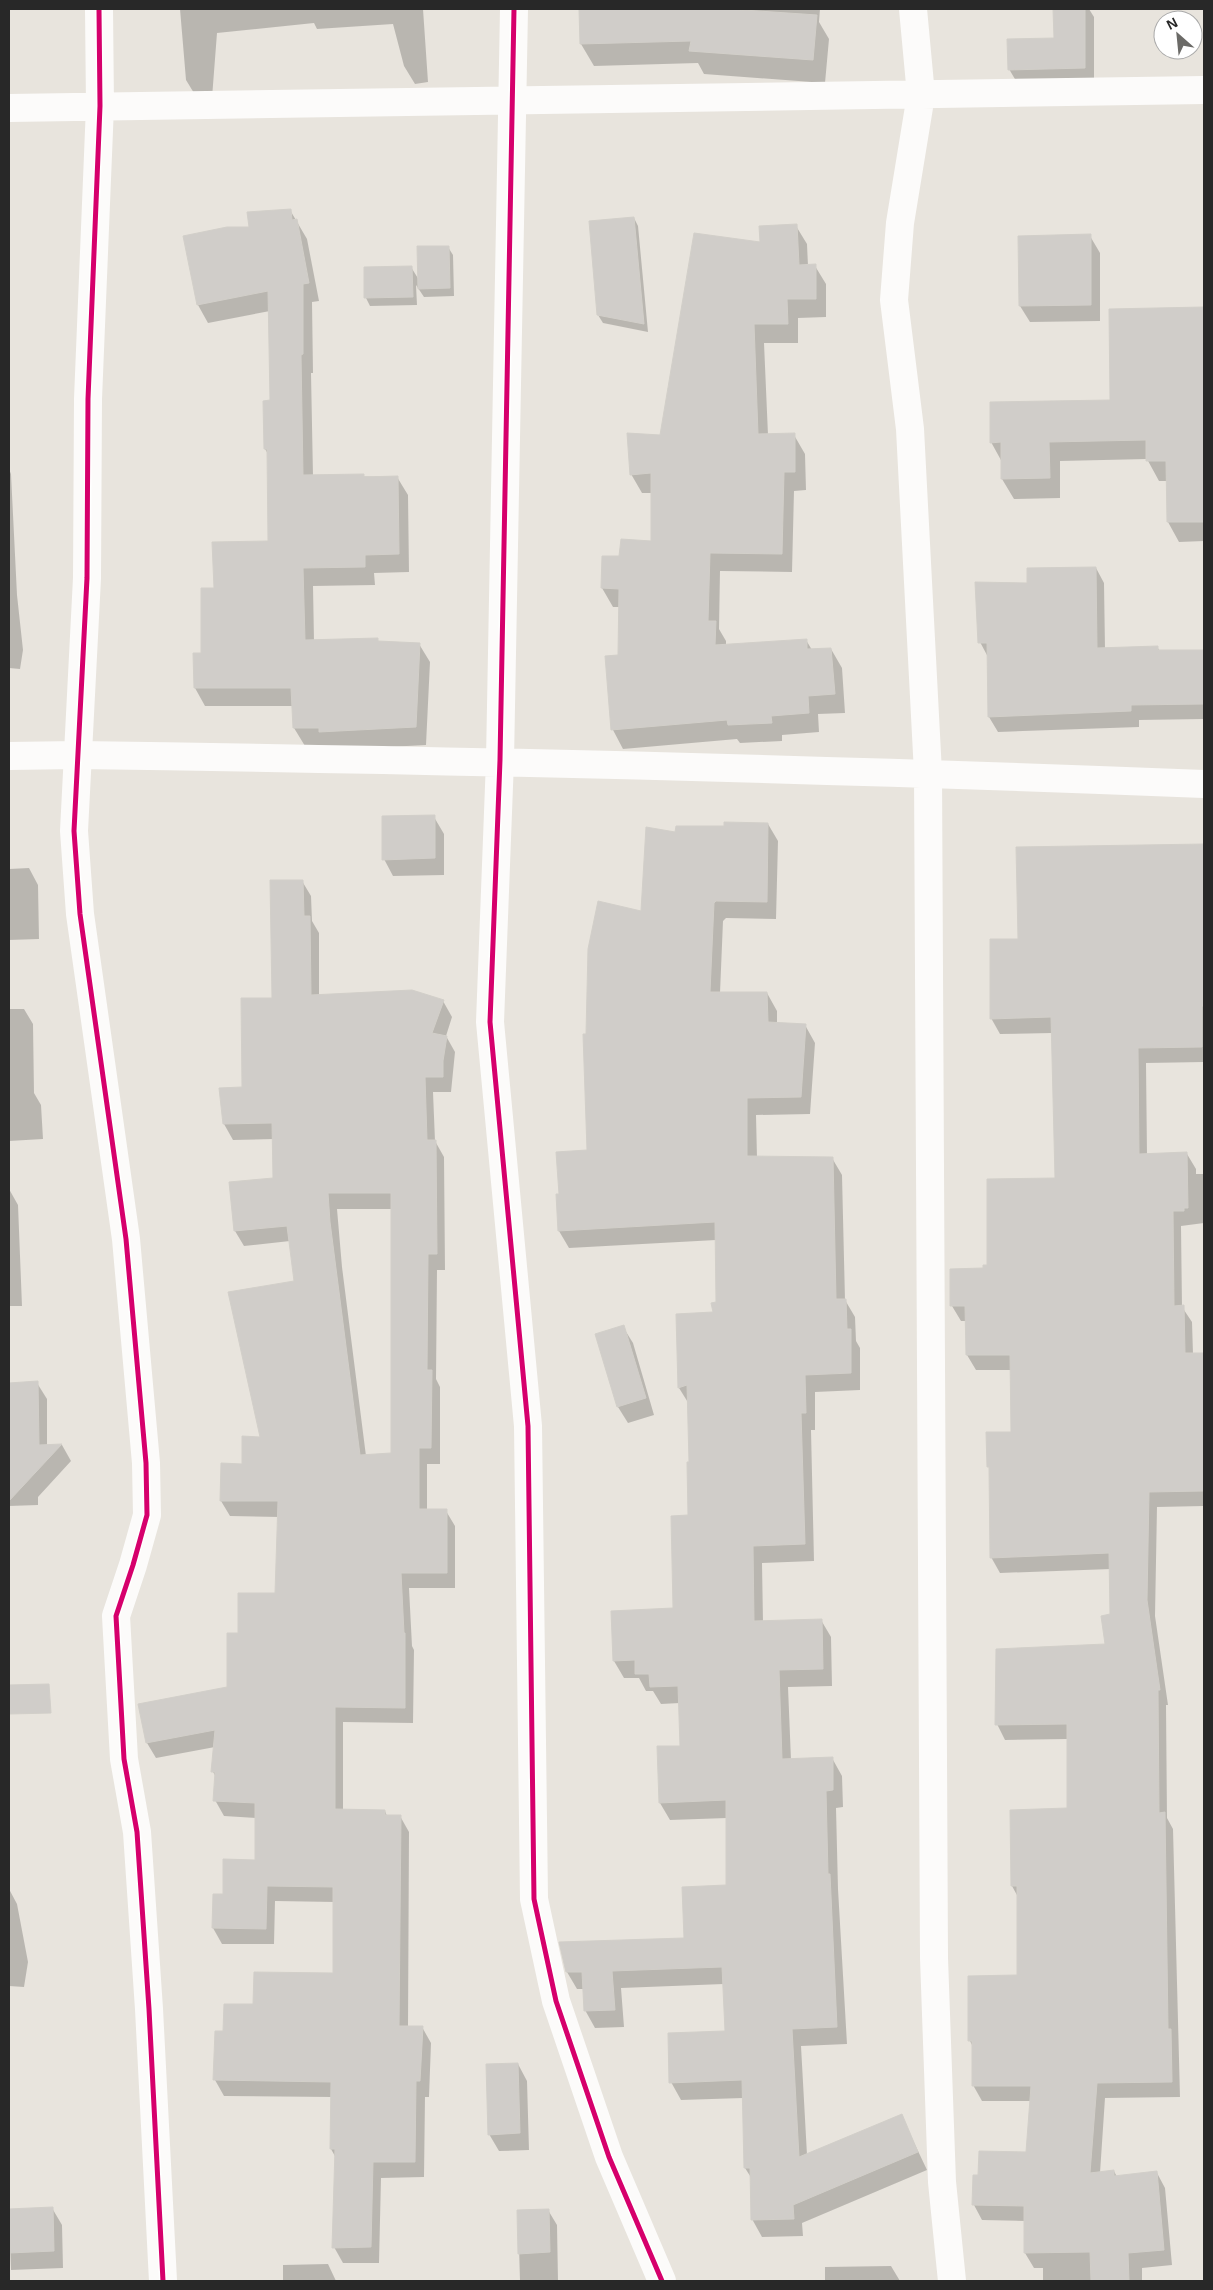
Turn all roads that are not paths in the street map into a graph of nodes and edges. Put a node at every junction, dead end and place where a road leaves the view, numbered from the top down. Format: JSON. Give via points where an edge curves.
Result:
{"nodes":[{"id":1,"x":99,"y":9,"type":"edge"},
{"id":2,"x":514,"y":9,"type":"edge"},
{"id":3,"x":913,"y":9,"type":"edge"},
{"id":4,"x":1204,"y":90,"type":"edge"},
{"id":5,"x":921,"y":95,"type":"junction"},
{"id":6,"x":512,"y":100,"type":"junction"},
{"id":7,"x":100,"y":106,"type":"junction"},
{"id":8,"x":9,"y":108,"type":"edge"},
{"id":9,"x":77,"y":755,"type":"junction"},
{"id":10,"x":9,"y":756,"type":"edge"},
{"id":11,"x":500,"y":760,"type":"junction"},
{"id":12,"x":928,"y":773,"type":"junction"},
{"id":13,"x":1204,"y":784,"type":"edge"},
{"id":14,"x":163,"y":2281,"type":"edge"},
{"id":15,"x":662,"y":2281,"type":"edge"},
{"id":16,"x":952,"y":2281,"type":"edge"}],
"edges":[{"from":1,"to":7,"type":"street"},
{"from":2,"to":6,"type":"street"},
{"from":3,"to":5,"type":"street"},
{"from":4,"to":5,"type":"street"},
{"from":5,"to":6,"type":"street"},
{"from":5,"to":12,"type":"street","via":[[900,224],[894,300],[910,430]]},
{"from":6,"to":7,"type":"street"},
{"from":6,"to":11,"type":"street"},
{"from":7,"to":8,"type":"street"},
{"from":7,"to":9,"type":"street","via":[[88,399],[87,578]]},
{"from":9,"to":10,"type":"street"},
{"from":9,"to":11,"type":"street"},
{"from":9,"to":14,"type":"street","via":[[74,831],[80,914],[126,1239],[146,1463],[147,1515],[116,1616],[124,1758],[137,1832]]},
{"from":11,"to":12,"type":"street"},
{"from":11,"to":15,"type":"street","via":[[490,1022],[528,1426],[534,1899],[562,2020],[609,2157]]},
{"from":12,"to":13,"type":"street"},
{"from":12,"to":16,"type":"street","via":[[934,1958],[942,2182]]}]}
